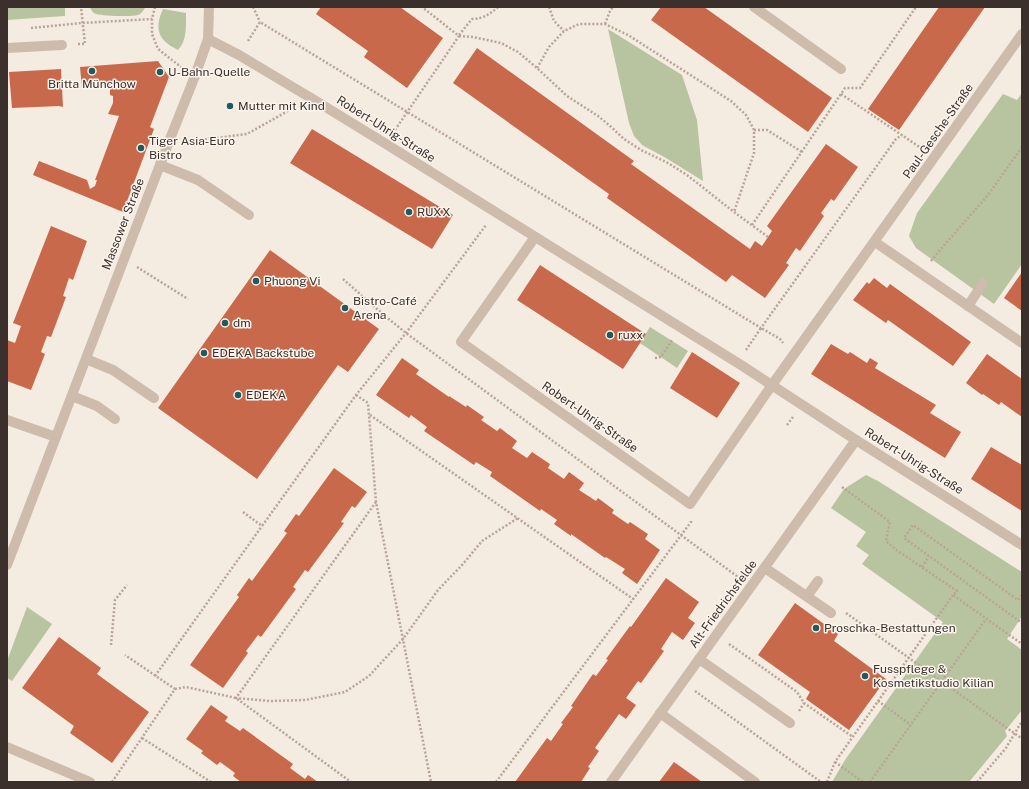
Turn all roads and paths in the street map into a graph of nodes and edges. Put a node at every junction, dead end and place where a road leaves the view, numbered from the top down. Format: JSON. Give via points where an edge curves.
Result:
{"nodes":[{"id":1,"x":81,"y":7,"type":"edge"},
{"id":2,"x":155,"y":7,"type":"edge"},
{"id":3,"x":209,"y":7,"type":"edge"},
{"id":4,"x":253,"y":7,"type":"edge"},
{"id":5,"x":422,"y":7,"type":"edge"},
{"id":6,"x":498,"y":7,"type":"edge"},
{"id":7,"x":550,"y":7,"type":"edge"},
{"id":8,"x":613,"y":7,"type":"edge"},
{"id":9,"x":754,"y":7,"type":"edge"},
{"id":10,"x":916,"y":7,"type":"edge"},
{"id":11,"x":152,"y":19,"type":"junction"},
{"id":12,"x":260,"y":22,"type":"junction"},
{"id":13,"x":82,"y":23,"type":"junction"},
{"id":14,"x":605,"y":24,"type":"junction"},
{"id":15,"x":31,"y":28,"type":"dead end"},
{"id":16,"x":564,"y":31,"type":"junction"},
{"id":17,"x":1022,"y":34,"type":"edge"},
{"id":18,"x":459,"y":36,"type":"junction"},
{"id":19,"x":208,"y":39,"type":"junction"},
{"id":20,"x":62,"y":45,"type":"dead end"},
{"id":21,"x":7,"y":48,"type":"edge"},
{"id":22,"x":239,"y":55,"type":"junction"},
{"id":23,"x":537,"y":68,"type":"junction"},
{"id":24,"x":841,"y":69,"type":"dead end"},
{"id":25,"x":195,"y":76,"type":"junction"},
{"id":26,"x":841,"y":94,"type":"junction"},
{"id":27,"x":311,"y":98,"type":"junction"},
{"id":28,"x":408,"y":111,"type":"junction"},
{"id":29,"x":754,"y":130,"type":"junction"},
{"id":30,"x":902,"y":135,"type":"junction"},
{"id":31,"x":168,"y":144,"type":"junction"},
{"id":32,"x":386,"y":144,"type":"junction"},
{"id":33,"x":1022,"y":147,"type":"edge"},
{"id":34,"x":802,"y":152,"type":"junction"},
{"id":35,"x":935,"y":157,"type":"junction"},
{"id":36,"x":160,"y":165,"type":"junction"},
{"id":37,"x":496,"y":212,"type":"junction"},
{"id":38,"x":734,"y":212,"type":"junction"},
{"id":39,"x":249,"y":215,"type":"dead end"},
{"id":40,"x":752,"y":225,"type":"junction"},
{"id":41,"x":535,"y":237,"type":"junction"},
{"id":42,"x":768,"y":237,"type":"dead end"},
{"id":43,"x":875,"y":242,"type":"junction"},
{"id":44,"x":124,"y":259,"type":"junction"},
{"id":45,"x":922,"y":275,"type":"junction"},
{"id":46,"x":343,"y":279,"type":"dead end"},
{"id":47,"x":983,"y":283,"type":"dead end"},
{"id":48,"x":188,"y":298,"type":"dead end"},
{"id":49,"x":968,"y":306,"type":"junction"},
{"id":50,"x":680,"y":327,"type":"junction"},
{"id":51,"x":761,"y":328,"type":"junction"},
{"id":52,"x":406,"y":333,"type":"junction"},
{"id":53,"x":1022,"y":343,"type":"edge"},
{"id":54,"x":793,"y":356,"type":"junction"},
{"id":55,"x":655,"y":358,"type":"dead end"},
{"id":56,"x":86,"y":359,"type":"junction"},
{"id":57,"x":740,"y":365,"type":"junction"},
{"id":58,"x":772,"y":385,"type":"junction"},
{"id":59,"x":356,"y":394,"type":"junction"},
{"id":60,"x":72,"y":396,"type":"junction"},
{"id":61,"x":154,"y":398,"type":"dead end"},
{"id":62,"x":370,"y":414,"type":"junction"},
{"id":63,"x":116,"y":419,"type":"dead end"},
{"id":64,"x":7,"y":420,"type":"edge"},
{"id":65,"x":56,"y":437,"type":"junction"},
{"id":66,"x":856,"y":440,"type":"junction"},
{"id":67,"x":830,"y":478,"type":"junction"},
{"id":68,"x":376,"y":502,"type":"junction"},
{"id":69,"x":690,"y":504,"type":"junction"},
{"id":70,"x":243,"y":512,"type":"dead end"},
{"id":71,"x":518,"y":518,"type":"junction"},
{"id":72,"x":262,"y":526,"type":"junction"},
{"id":73,"x":681,"y":535,"type":"junction"},
{"id":74,"x":1022,"y":545,"type":"edge"},
{"id":75,"x":929,"y":556,"type":"junction"},
{"id":76,"x":7,"y":565,"type":"edge"},
{"id":77,"x":922,"y":567,"type":"junction"},
{"id":78,"x":765,"y":568,"type":"junction"},
{"id":79,"x":818,"y":581,"type":"dead end"},
{"id":80,"x":126,"y":585,"type":"dead end"},
{"id":81,"x":751,"y":587,"type":"junction"},
{"id":82,"x":953,"y":595,"type":"junction"},
{"id":83,"x":1022,"y":595,"type":"edge"},
{"id":84,"x":806,"y":596,"type":"junction"},
{"id":85,"x":633,"y":599,"type":"junction"},
{"id":86,"x":844,"y":612,"type":"dead end"},
{"id":87,"x":831,"y":613,"type":"dead end"},
{"id":88,"x":986,"y":619,"type":"junction"},
{"id":89,"x":1022,"y":623,"type":"edge"},
{"id":90,"x":717,"y":635,"type":"junction"},
{"id":91,"x":403,"y":639,"type":"junction"},
{"id":92,"x":1022,"y":644,"type":"edge"},
{"id":93,"x":111,"y":645,"type":"dead end"},
{"id":94,"x":125,"y":655,"type":"dead end"},
{"id":95,"x":909,"y":657,"type":"junction"},
{"id":96,"x":699,"y":659,"type":"junction"},
{"id":97,"x":155,"y":676,"type":"junction"},
{"id":98,"x":942,"y":681,"type":"junction"},
{"id":99,"x":683,"y":683,"type":"junction"},
{"id":100,"x":175,"y":689,"type":"junction"},
{"id":101,"x":236,"y":698,"type":"junction"},
{"id":102,"x":878,"y":701,"type":"junction"},
{"id":103,"x":660,"y":713,"type":"junction"},
{"id":104,"x":1022,"y":721,"type":"edge"},
{"id":105,"x":790,"y":723,"type":"dead end"},
{"id":106,"x":911,"y":725,"type":"junction"},
{"id":107,"x":1015,"y":733,"type":"junction"},
{"id":108,"x":853,"y":737,"type":"junction"},
{"id":109,"x":142,"y":738,"type":"junction"},
{"id":110,"x":1022,"y":738,"type":"edge"},
{"id":111,"x":7,"y":747,"type":"edge"},
{"id":112,"x":835,"y":762,"type":"junction"},
{"id":113,"x":90,"y":782,"type":"edge"},
{"id":114,"x":112,"y":782,"type":"edge"},
{"id":115,"x":211,"y":782,"type":"edge"},
{"id":116,"x":351,"y":782,"type":"edge"},
{"id":117,"x":431,"y":782,"type":"edge"},
{"id":118,"x":496,"y":782,"type":"edge"},
{"id":119,"x":611,"y":782,"type":"edge"},
{"id":120,"x":755,"y":782,"type":"edge"},
{"id":121,"x":821,"y":782,"type":"edge"},
{"id":122,"x":827,"y":782,"type":"edge"},
{"id":123,"x":862,"y":782,"type":"edge"},
{"id":124,"x":870,"y":782,"type":"edge"},
{"id":125,"x":977,"y":782,"type":"edge"}],
"edges":[{"from":1,"to":13,"type":"path"},
{"from":2,"to":11,"type":"path"},
{"from":3,"to":19,"type":"street"},
{"from":4,"to":12,"type":"path"},
{"from":5,"to":18,"type":"path"},
{"from":6,"to":18,"type":"path","via":[[479,19],[472,19]]},
{"from":7,"to":16,"type":"path","via":[[554,21]]},
{"from":8,"to":14,"type":"path"},
{"from":9,"to":24,"type":"street"},
{"from":10,"to":26,"type":"path","via":[[860,88],[845,88]]},
{"from":11,"to":13,"type":"path"},
{"from":11,"to":25,"type":"path","via":[[152,34],[158,49]]},
{"from":12,"to":22,"type":"path"},
{"from":12,"to":28,"type":"path"},
{"from":13,"to":15,"type":"path"},
{"from":14,"to":16,"type":"path","via":[[579,24]]},
{"from":14,"to":29,"type":"path","via":[[628,35],[731,101],[746,114]]},
{"from":16,"to":23,"type":"path","via":[[549,47]]},
{"from":17,"to":35,"type":"street","name":"Paul-Gesche-Straße"},
{"from":18,"to":23,"type":"path","via":[[501,43],[518,52]]},
{"from":18,"to":28,"type":"path"},
{"from":19,"to":22,"type":"street","name":"Robert-Uhrig-Straße"},
{"from":19,"to":25,"type":"street","name":"Massower Straße"},
{"from":20,"to":21,"type":"street"},
{"from":22,"to":27,"type":"street","name":"Robert-Uhrig-Straße"},
{"from":23,"to":38,"type":"path","via":[[567,96],[598,116],[624,139],[687,175]]},
{"from":25,"to":31,"type":"street","name":"Massower Straße"},
{"from":26,"to":30,"type":"path"},
{"from":26,"to":34,"type":"path"},
{"from":27,"to":31,"type":"path","via":[[247,134]]},
{"from":27,"to":32,"type":"street","name":"Robert-Uhrig-Straße"},
{"from":28,"to":32,"type":"path"},
{"from":28,"to":51,"type":"path"},
{"from":29,"to":34,"type":"path","via":[[766,130]]},
{"from":29,"to":38,"type":"path","via":[[754,154]]},
{"from":30,"to":35,"type":"path"},
{"from":30,"to":51,"type":"path","via":[[896,139]]},
{"from":31,"to":36,"type":"street","name":"Massower Straße"},
{"from":32,"to":37,"type":"street","name":"Robert-Uhrig-Straße"},
{"from":33,"to":45,"type":"path","via":[[988,195],[940,250]]},
{"from":34,"to":40,"type":"path"},
{"from":35,"to":43,"type":"street","name":"Paul-Gesche-Straße"},
{"from":36,"to":39,"type":"street","via":[[198,180]]},
{"from":36,"to":44,"type":"street","name":"Massower Straße"},
{"from":37,"to":41,"type":"street","name":"Robert-Uhrig-Straße"},
{"from":37,"to":52,"type":"path"},
{"from":38,"to":40,"type":"path"},
{"from":40,"to":42,"type":"path"},
{"from":41,"to":50,"type":"street","name":"Robert-Uhrig-Straße"},
{"from":41,"to":69,"type":"street","name":"Robert-Uhrig-Straße","via":[[461,342]]},
{"from":43,"to":45,"type":"street"},
{"from":43,"to":54,"type":"street","name":"Paul-Gesche-Straße"},
{"from":44,"to":48,"type":"path"},
{"from":44,"to":56,"type":"street","name":"Massower Straße"},
{"from":45,"to":49,"type":"street"},
{"from":46,"to":52,"type":"path"},
{"from":47,"to":49,"type":"street"},
{"from":49,"to":53,"type":"street"},
{"from":50,"to":55,"type":"path","via":[[661,357]]},
{"from":50,"to":57,"type":"street","name":"Robert-Uhrig-Straße"},
{"from":51,"to":54,"type":"path","via":[[780,339]]},
{"from":51,"to":57,"type":"path","via":[[745,351]]},
{"from":52,"to":59,"type":"path"},
{"from":52,"to":73,"type":"path"},
{"from":54,"to":58,"type":"street","name":"Paul-Gesche-Straße"},
{"from":56,"to":60,"type":"street","name":"Massower Straße"},
{"from":56,"to":61,"type":"street","via":[[113,370]]},
{"from":57,"to":58,"type":"street","name":"Robert-Uhrig-Straße"},
{"from":58,"to":66,"type":"street","name":"Robert-Uhrig-Straße"},
{"from":58,"to":69,"type":"street"},
{"from":59,"to":62,"type":"path","via":[[368,403]]},
{"from":59,"to":72,"type":"path"},
{"from":60,"to":63,"type":"street","via":[[97,406]]},
{"from":60,"to":65,"type":"street","name":"Massower Straße"},
{"from":62,"to":68,"type":"path"},
{"from":62,"to":71,"type":"path"},
{"from":64,"to":65,"type":"street"},
{"from":65,"to":76,"type":"street","name":"Massower Straße"},
{"from":66,"to":67,"type":"street","name":"Alt-Friedrichsfelde"},
{"from":66,"to":74,"type":"street","name":"Robert-Uhrig-Straße"},
{"from":67,"to":77,"type":"path","via":[[890,522],[886,541]]},
{"from":67,"to":78,"type":"street","name":"Alt-Friedrichsfelde"},
{"from":68,"to":91,"type":"path"},
{"from":68,"to":101,"type":"path"},
{"from":69,"to":73,"type":"path","via":[[691,522]]},
{"from":70,"to":72,"type":"path"},
{"from":71,"to":85,"type":"path"},
{"from":71,"to":91,"type":"path","via":[[482,541],[438,590]]},
{"from":72,"to":97,"type":"path"},
{"from":73,"to":81,"type":"path"},
{"from":73,"to":85,"type":"path"},
{"from":75,"to":77,"type":"path"},
{"from":75,"to":83,"type":"path","via":[[904,538],[913,525],[1018,600]]},
{"from":75,"to":89,"type":"path"},
{"from":77,"to":82,"type":"path","via":[[956,591]]},
{"from":78,"to":81,"type":"street","name":"Alt-Friedrichsfelde"},
{"from":78,"to":84,"type":"street"},
{"from":79,"to":84,"type":"street"},
{"from":80,"to":93,"type":"path","via":[[115,600]]},
{"from":81,"to":90,"type":"street","name":"Alt-Friedrichsfelde"},
{"from":82,"to":88,"type":"path"},
{"from":82,"to":95,"type":"path"},
{"from":84,"to":87,"type":"street"},
{"from":85,"to":118,"type":"path"},
{"from":86,"to":95,"type":"path"},
{"from":88,"to":92,"type":"path"},
{"from":88,"to":98,"type":"path"},
{"from":90,"to":96,"type":"street","name":"Alt-Friedrichsfelde"},
{"from":90,"to":108,"type":"path","via":[[797,692],[804,703]]},
{"from":91,"to":101,"type":"path","via":[[369,676],[345,692],[305,700],[270,701]]},
{"from":91,"to":117,"type":"path"},
{"from":94,"to":97,"type":"path"},
{"from":95,"to":98,"type":"path"},
{"from":95,"to":102,"type":"path"},
{"from":96,"to":99,"type":"street","name":"Alt-Friedrichsfelde"},
{"from":96,"to":105,"type":"street"},
{"from":97,"to":100,"type":"path"},
{"from":98,"to":106,"type":"path"},
{"from":98,"to":107,"type":"path"},
{"from":99,"to":103,"type":"street","name":"Alt-Friedrichsfelde"},
{"from":99,"to":121,"type":"path"},
{"from":100,"to":101,"type":"path","via":[[186,687]]},
{"from":100,"to":109,"type":"path"},
{"from":101,"to":116,"type":"path"},
{"from":102,"to":106,"type":"path"},
{"from":102,"to":108,"type":"path"},
{"from":103,"to":119,"type":"street","name":"Alt-Friedrichsfelde"},
{"from":103,"to":120,"type":"street"},
{"from":104,"to":107,"type":"path"},
{"from":106,"to":124,"type":"path"},
{"from":107,"to":110,"type":"path"},
{"from":107,"to":125,"type":"path","via":[[1006,748]]},
{"from":108,"to":112,"type":"path"},
{"from":109,"to":114,"type":"path"},
{"from":109,"to":115,"type":"path"},
{"from":111,"to":113,"type":"street"},
{"from":112,"to":122,"type":"path"},
{"from":112,"to":123,"type":"path"}]}
